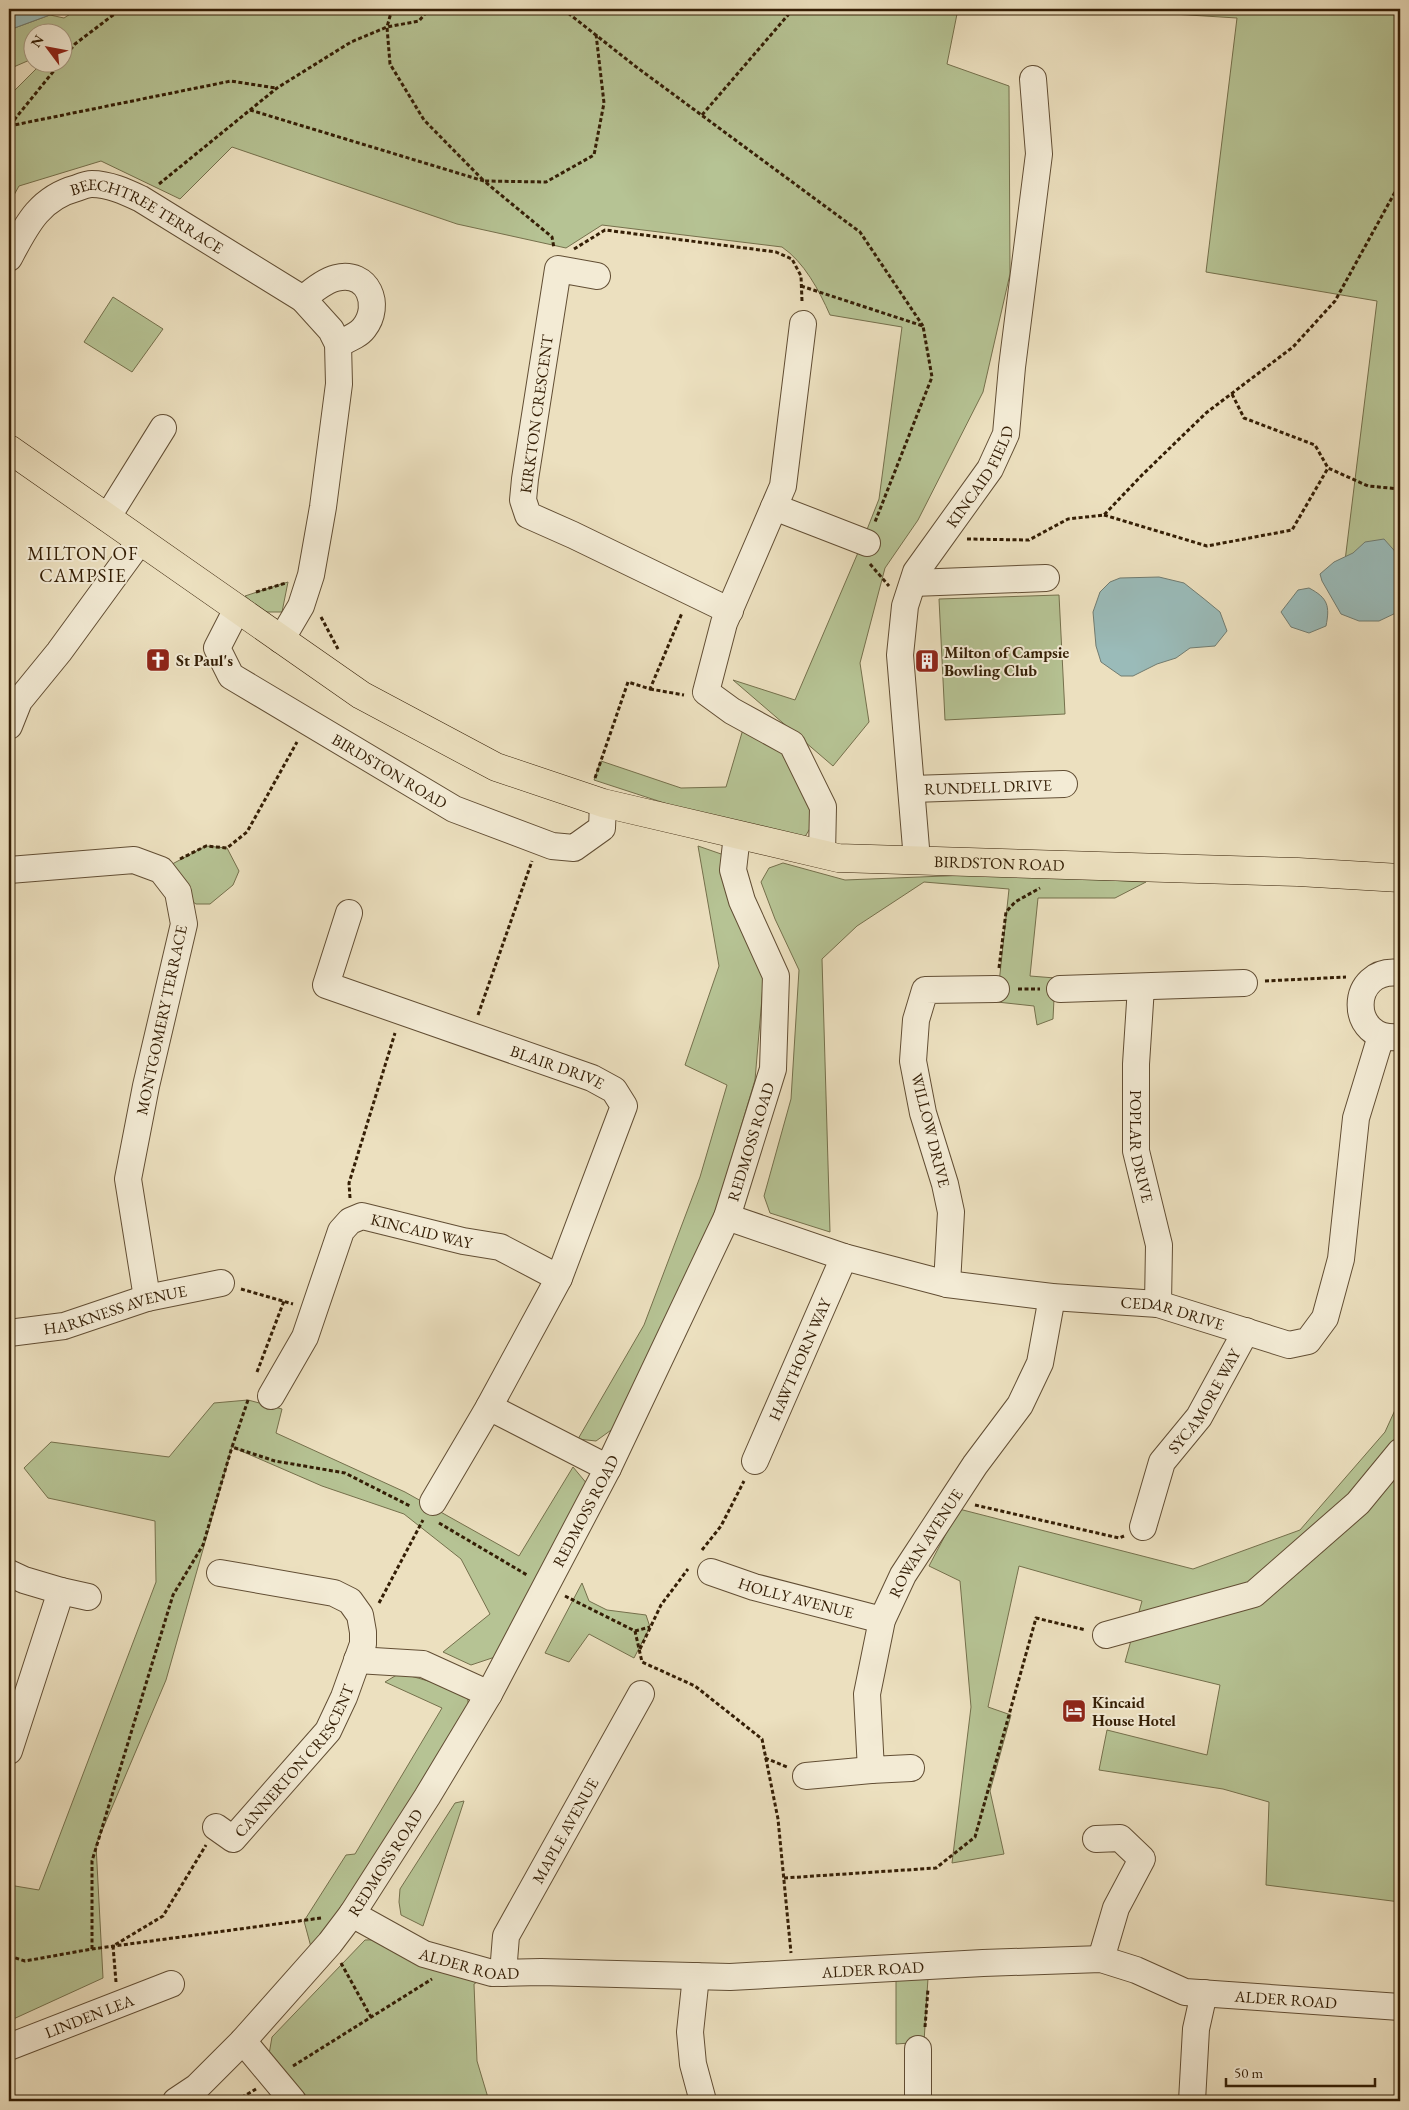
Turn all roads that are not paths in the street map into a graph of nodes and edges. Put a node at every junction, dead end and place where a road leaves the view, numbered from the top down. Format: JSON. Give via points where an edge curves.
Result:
{"nodes":[{"id":1,"x":1033,"y":79,"type":"dead end"},
{"id":2,"x":9,"y":258,"type":"edge"},
{"id":3,"x":597,"y":276,"type":"dead end"},
{"id":4,"x":303,"y":299,"type":"junction"},
{"id":5,"x":803,"y":324,"type":"road end"},
{"id":6,"x":338,"y":344,"type":"junction"},
{"id":7,"x":163,"y":428,"type":"dead end"},
{"id":8,"x":9,"y":450,"type":"edge"},
{"id":9,"x":774,"y":507,"type":"junction"},
{"id":10,"x":107,"y":518,"type":"junction"},
{"id":11,"x":140,"y":541,"type":"junction"},
{"id":12,"x":867,"y":543,"type":"road end"},
{"id":13,"x":1046,"y":578,"type":"dead end"},
{"id":14,"x":909,"y":595,"type":"junction"},
{"id":15,"x":232,"y":605,"type":"junction"},
{"id":16,"x":730,"y":611,"type":"junction"},
{"id":17,"x":281,"y":640,"type":"junction"},
{"id":18,"x":17,"y":689,"type":"edge"},
{"id":19,"x":9,"y":726,"type":"edge"},
{"id":20,"x":1064,"y":784,"type":"dead end"},
{"id":21,"x":912,"y":789,"type":"junction"},
{"id":22,"x":595,"y":801,"type":"junction"},
{"id":23,"x":737,"y":834,"type":"junction"},
{"id":24,"x":822,"y":854,"type":"junction"},
{"id":25,"x":917,"y":860,"type":"junction"},
{"id":26,"x":9,"y":870,"type":"edge"},
{"id":27,"x":1400,"y":878,"type":"edge"},
{"id":28,"x":349,"y":913,"type":"dead end"},
{"id":29,"x":1390,"y":974,"type":"edge"},
{"id":30,"x":1244,"y":982,"type":"road end"},
{"id":31,"x":1141,"y":987,"type":"junction"},
{"id":32,"x":1060,"y":989,"type":"road end"},
{"id":33,"x":996,"y":990,"type":"road end"},
{"id":34,"x":1390,"y":1036,"type":"edge"},
{"id":35,"x":727,"y":1217,"type":"junction"},
{"id":36,"x":844,"y":1257,"type":"junction"},
{"id":37,"x":559,"y":1278,"type":"junction"},
{"id":38,"x":221,"y":1283,"type":"road end"},
{"id":39,"x":947,"y":1284,"type":"junction"},
{"id":40,"x":1052,"y":1297,"type":"junction"},
{"id":41,"x":147,"y":1298,"type":"junction"},
{"id":42,"x":1158,"y":1304,"type":"junction"},
{"id":43,"x":1246,"y":1331,"type":"junction"},
{"id":44,"x":9,"y":1333,"type":"edge"},
{"id":45,"x":268,"y":1395,"type":"road end"},
{"id":46,"x":489,"y":1407,"type":"junction"},
{"id":47,"x":1400,"y":1452,"type":"edge"},
{"id":48,"x":755,"y":1461,"type":"dead end"},
{"id":49,"x":608,"y":1468,"type":"junction"},
{"id":50,"x":427,"y":1512,"type":"road end"},
{"id":51,"x":1143,"y":1527,"type":"road end"},
{"id":52,"x":711,"y":1572,"type":"dead end"},
{"id":53,"x":9,"y":1573,"type":"edge"},
{"id":54,"x":220,"y":1573,"type":"dead end"},
{"id":55,"x":61,"y":1592,"type":"junction"},
{"id":56,"x":88,"y":1597,"type":"dead end"},
{"id":57,"x":882,"y":1620,"type":"junction"},
{"id":58,"x":1106,"y":1635,"type":"road end"},
{"id":59,"x":358,"y":1660,"type":"junction"},
{"id":60,"x":489,"y":1694,"type":"junction"},
{"id":61,"x":641,"y":1694,"type":"dead end"},
{"id":62,"x":9,"y":1751,"type":"edge"},
{"id":63,"x":910,"y":1768,"type":"dead end"},
{"id":64,"x":871,"y":1770,"type":"junction"},
{"id":65,"x":806,"y":1776,"type":"dead end"},
{"id":66,"x":216,"y":1827,"type":"road end"},
{"id":67,"x":1096,"y":1839,"type":"dead end"},
{"id":68,"x":352,"y":1914,"type":"junction"},
{"id":69,"x":1101,"y":1959,"type":"junction"},
{"id":70,"x":503,"y":1973,"type":"junction"},
{"id":71,"x":696,"y":1976,"type":"junction"},
{"id":72,"x":171,"y":1984,"type":"dead end"},
{"id":73,"x":1204,"y":1993,"type":"junction"},
{"id":74,"x":1400,"y":2007,"type":"edge"},
{"id":75,"x":243,"y":2041,"type":"junction"},
{"id":76,"x":9,"y":2047,"type":"edge"},
{"id":77,"x":918,"y":2049,"type":"road end"},
{"id":78,"x":176,"y":2101,"type":"edge"},
{"id":79,"x":293,"y":2101,"type":"edge"},
{"id":80,"x":703,"y":2101,"type":"edge"},
{"id":81,"x":918,"y":2101,"type":"edge"},
{"id":82,"x":1192,"y":2101,"type":"edge"}],
"edges":[{"from":1,"to":14,"type":"street","name":"KINCAID FIELD","via":[[1039,154],[1006,434],[990,469],[916,572]]},
{"from":2,"to":4,"type":"street","name":"BEECHTREE TERRACE","via":[[34,215],[49,199],[91,184],[118,189],[141,199]]},
{"from":3,"to":16,"type":"street","name":"KIRKTON CRESCENT","via":[[558,269],[525,479],[523,500],[528,515]]},
{"from":4,"to":6,"type":"street","name":"BEECHTREE TERRACE","via":[[331,330]]},
{"from":4,"to":6,"type":"street","via":[[337,278],[350,277],[368,286],[373,306],[370,317],[364,328]]},
{"from":5,"to":9,"type":"street","via":[[783,486]]},
{"from":6,"to":17,"type":"street","via":[[339,384],[323,507],[309,582],[301,606]]},
{"from":7,"to":10,"type":"street"},
{"from":8,"to":10,"type":"main road","name":"BIRDSTON ROAD"},
{"from":9,"to":12,"type":"street"},
{"from":9,"to":16,"type":"street"},
{"from":10,"to":11,"type":"main road","name":"BIRDSTON ROAD"},
{"from":11,"to":15,"type":"main road","name":"BIRDSTON ROAD"},
{"from":11,"to":18,"type":"street","via":[[59,652]]},
{"from":13,"to":14,"type":"street"},
{"from":14,"to":21,"type":"street","name":"KINCAID FIELD","via":[[900,655]]},
{"from":15,"to":17,"type":"main road","name":"BIRDSTON ROAD"},
{"from":15,"to":22,"type":"street","name":"BIRDSTON ROAD","via":[[217,648],[231,676],[454,809],[552,846],[574,848],[602,828]]},
{"from":16,"to":24,"type":"street","via":[[706,692],[732,711],[792,744],[823,807]]},
{"from":17,"to":22,"type":"main road","name":"BIRDSTON ROAD","via":[[362,695],[496,767]]},
{"from":18,"to":19,"type":"street","via":[[19,702]]},
{"from":20,"to":21,"type":"street","name":"RUNDELL DRIVE"},
{"from":21,"to":25,"type":"street","name":"KINCAID FIELD"},
{"from":22,"to":23,"type":"main road","name":"BIRDSTON ROAD"},
{"from":23,"to":24,"type":"main road","name":"BIRDSTON ROAD"},
{"from":23,"to":35,"type":"street","name":"REDMOSS ROAD","via":[[733,870],[742,902],[776,976],[773,1069]]},
{"from":24,"to":25,"type":"main road","name":"BIRDSTON ROAD","via":[[838,858]]},
{"from":25,"to":27,"type":"main road","name":"BIRDSTON ROAD"},
{"from":26,"to":41,"type":"street","name":"MONTGOMERY TERRACE","via":[[134,860],[161,870],[178,892],[184,924],[128,1179]]},
{"from":28,"to":37,"type":"street","name":"BLAIR DRIVE","via":[[326,985],[592,1078],[614,1090],[624,1106]]},
{"from":29,"to":34,"type":"street","name":"CEDAR DRIVE","via":[[1371,980],[1361,1000],[1364,1021],[1371,1030]]},
{"from":30,"to":31,"type":"street"},
{"from":31,"to":32,"type":"street"},
{"from":31,"to":42,"type":"street","name":"POPLAR DRIVE","via":[[1136,1064],[1136,1151],[1159,1245]]},
{"from":33,"to":39,"type":"street","name":"WILLOW DRIVE","via":[[925,990],[916,1020],[913,1061],[923,1113],[951,1212]]},
{"from":34,"to":43,"type":"street","name":"CEDAR DRIVE","via":[[1356,1118],[1341,1259],[1325,1318],[1308,1341],[1289,1345]]},
{"from":35,"to":36,"type":"street","name":"CEDAR DRIVE"},
{"from":35,"to":49,"type":"street","name":"REDMOSS ROAD"},
{"from":36,"to":39,"type":"street","name":"CEDAR DRIVE"},
{"from":36,"to":48,"type":"street","name":"HAWTHORN WAY"},
{"from":37,"to":45,"type":"street","name":"KINCAID WAY","via":[[500,1247],[362,1216],[350,1221],[341,1231],[305,1337]]},
{"from":37,"to":46,"type":"street","name":"BLAIR DRIVE"},
{"from":38,"to":41,"type":"street","name":"HARKNESS AVENUE"},
{"from":39,"to":40,"type":"street","name":"CEDAR DRIVE"},
{"from":40,"to":42,"type":"street","name":"CEDAR DRIVE"},
{"from":40,"to":57,"type":"street","name":"ROWAN AVENUE","via":[[1040,1362],[1020,1405],[975,1465],[904,1575]]},
{"from":41,"to":44,"type":"street","name":"HARKNESS AVENUE","via":[[64,1326]]},
{"from":42,"to":43,"type":"street","name":"CEDAR DRIVE"},
{"from":43,"to":51,"type":"street","name":"SYCAMORE WAY","via":[[1199,1417],[1162,1462]]},
{"from":46,"to":49,"type":"street"},
{"from":46,"to":50,"type":"street","name":"BLAIR DRIVE"},
{"from":47,"to":58,"type":"street","via":[[1358,1503],[1254,1594]]},
{"from":49,"to":60,"type":"street","name":"REDMOSS ROAD"},
{"from":52,"to":57,"type":"street","name":"HOLLY AVENUE","via":[[754,1587]]},
{"from":53,"to":55,"type":"street"},
{"from":54,"to":59,"type":"street","name":"CANNERTON CRESCENT","via":[[334,1593],[350,1601],[360,1615],[363,1632]]},
{"from":55,"to":56,"type":"street"},
{"from":55,"to":62,"type":"street"},
{"from":57,"to":64,"type":"street","name":"ROWAN AVENUE","via":[[867,1694]]},
{"from":59,"to":60,"type":"street","name":"CANNERTON CRESCENT","via":[[423,1664]]},
{"from":59,"to":66,"type":"street","name":"CANNERTON CRESCENT","via":[[328,1731],[233,1839]]},
{"from":60,"to":68,"type":"street","name":"REDMOSS ROAD"},
{"from":61,"to":70,"type":"street","name":"MAPLE AVENUE","via":[[506,1936]]},
{"from":63,"to":64,"type":"street"},
{"from":64,"to":65,"type":"street"},
{"from":67,"to":69,"type":"street","via":[[1120,1838],[1142,1859],[1116,1908]]},
{"from":68,"to":70,"type":"street","name":"ALDER ROAD","via":[[424,1954],[492,1973]]},
{"from":68,"to":75,"type":"street","name":"REDMOSS ROAD"},
{"from":69,"to":71,"type":"street","name":"ALDER ROAD"},
{"from":69,"to":73,"type":"street","name":"ALDER ROAD","via":[[1136,1970],[1185,1992]]},
{"from":70,"to":71,"type":"street","name":"ALDER ROAD"},
{"from":71,"to":80,"type":"street","via":[[690,2032],[693,2064]]},
{"from":72,"to":76,"type":"street","name":"LINDEN LEA"},
{"from":73,"to":74,"type":"street","name":"ALDER ROAD"},
{"from":73,"to":82,"type":"street","via":[[1196,2029]]},
{"from":75,"to":78,"type":"street","name":"REDMOSS ROAD","via":[[197,2087]]},
{"from":75,"to":79,"type":"street"},
{"from":77,"to":81,"type":"street"}]}
